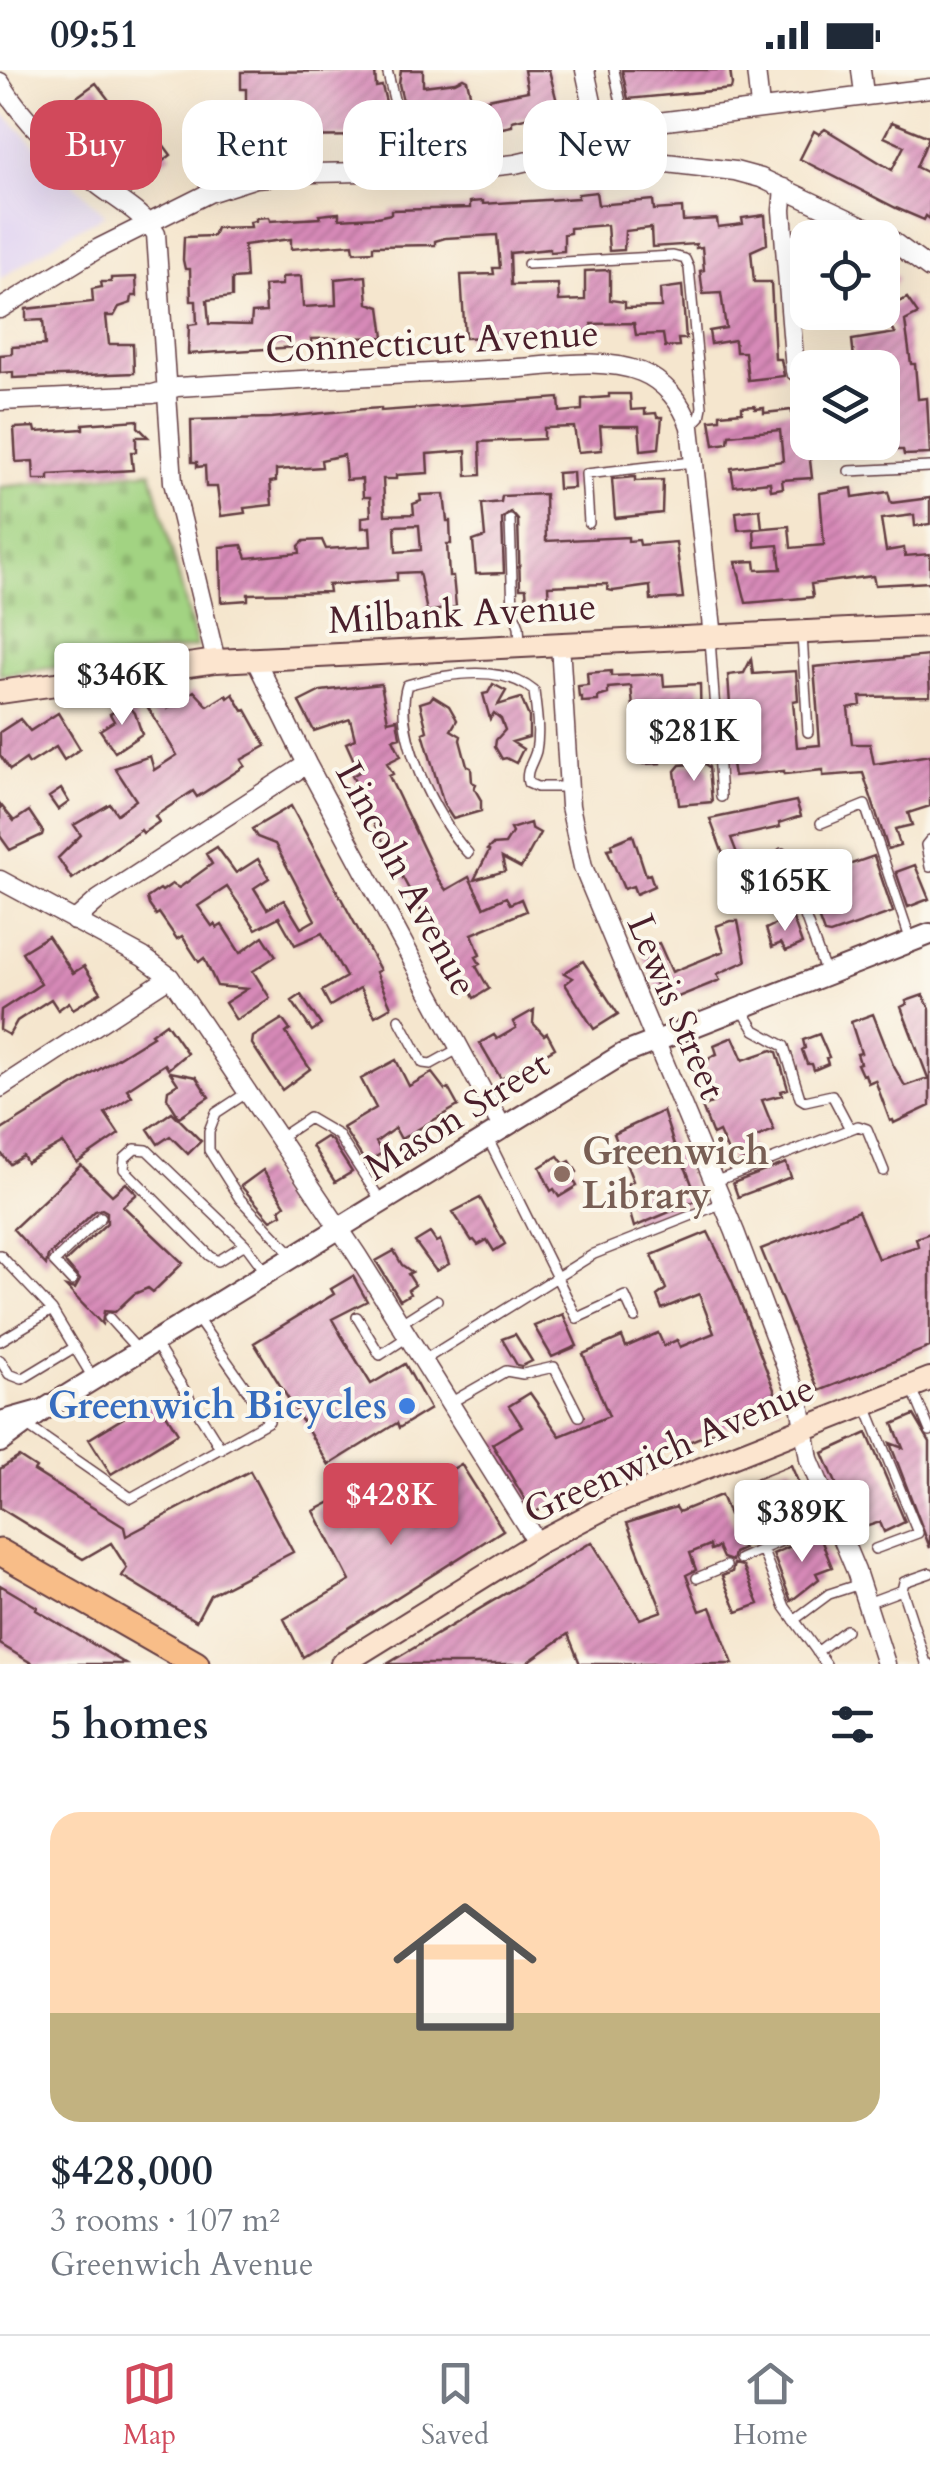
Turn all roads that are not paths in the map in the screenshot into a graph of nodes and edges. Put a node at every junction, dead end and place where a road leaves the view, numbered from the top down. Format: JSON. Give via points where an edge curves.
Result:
{"nodes":[{"id":1,"x":387,"y":70,"type":"edge"},
{"id":2,"x":585,"y":70,"type":"edge"},
{"id":3,"x":614,"y":70,"type":"edge"},
{"id":4,"x":756,"y":70,"type":"edge"},
{"id":5,"x":861,"y":70,"type":"edge"},
{"id":6,"x":0,"y":82,"type":"edge"},
{"id":7,"x":930,"y":88,"type":"edge"},
{"id":8,"x":864,"y":94,"type":"junction"},
{"id":9,"x":394,"y":100,"type":"edge"},
{"id":10,"x":591,"y":100,"type":"edge"},
{"id":11,"x":620,"y":100,"type":"edge"},
{"id":12,"x":760,"y":108,"type":"junction"},
{"id":13,"x":667,"y":120,"type":"edge"},
{"id":14,"x":667,"y":163,"type":"edge"},
{"id":15,"x":343,"y":173,"type":"edge"},
{"id":16,"x":784,"y":188,"type":"junction"},
{"id":17,"x":148,"y":222,"type":"junction"},
{"id":18,"x":528,"y":264,"type":"dead end"},
{"id":19,"x":930,"y":269,"type":"edge"},
{"id":20,"x":0,"y":309,"type":"edge"},
{"id":21,"x":793,"y":350,"type":"edge"},
{"id":22,"x":166,"y":390,"type":"junction"},
{"id":23,"x":0,"y":402,"type":"edge"},
{"id":24,"x":690,"y":427,"type":"junction"},
{"id":25,"x":695,"y":462,"type":"junction"},
{"id":26,"x":930,"y":467,"type":"edge"},
{"id":27,"x":849,"y":471,"type":"dead end"},
{"id":28,"x":510,"y":520,"type":"dead end"},
{"id":29,"x":589,"y":523,"type":"dead end"},
{"id":30,"x":930,"y":626,"type":"edge"},
{"id":31,"x":802,"y":632,"type":"junction"},
{"id":32,"x":712,"y":637,"type":"junction"},
{"id":33,"x":560,"y":644,"type":"junction"},
{"id":34,"x":520,"y":646,"type":"junction"},
{"id":35,"x":255,"y":658,"type":"junction"},
{"id":36,"x":216,"y":660,"type":"junction"},
{"id":37,"x":0,"y":692,"type":"edge"},
{"id":38,"x":808,"y":732,"type":"dead end"},
{"id":39,"x":307,"y":764,"type":"junction"},
{"id":40,"x":568,"y":788,"type":"junction"},
{"id":41,"x":721,"y":798,"type":"dead end"},
{"id":42,"x":822,"y":823,"type":"dead end"},
{"id":43,"x":930,"y":840,"type":"edge"},
{"id":44,"x":782,"y":852,"type":"dead end"},
{"id":45,"x":468,"y":854,"type":"dead end"},
{"id":46,"x":930,"y":867,"type":"edge"},
{"id":47,"x":0,"y":880,"type":"edge"},
{"id":48,"x":74,"y":921,"type":"junction"},
{"id":49,"x":921,"y":938,"type":"edge"},
{"id":50,"x":826,"y":974,"type":"junction"},
{"id":51,"x":170,"y":977,"type":"junction"},
{"id":52,"x":740,"y":1008,"type":"junction"},
{"id":53,"x":399,"y":1019,"type":"dead end"},
{"id":54,"x":654,"y":1041,"type":"junction"},
{"id":55,"x":460,"y":1048,"type":"junction"},
{"id":56,"x":0,"y":1088,"type":"edge"},
{"id":57,"x":248,"y":1092,"type":"junction"},
{"id":58,"x":850,"y":1130,"type":"junction"},
{"id":59,"x":496,"y":1134,"type":"junction"},
{"id":60,"x":279,"y":1138,"type":"junction"},
{"id":61,"x":884,"y":1172,"type":"dead end"},
{"id":62,"x":714,"y":1182,"type":"junction"},
{"id":63,"x":723,"y":1203,"type":"junction"},
{"id":64,"x":382,"y":1204,"type":"junction"},
{"id":65,"x":101,"y":1217,"type":"dead end"},
{"id":66,"x":340,"y":1229,"type":"junction"},
{"id":67,"x":244,"y":1244,"type":"junction"},
{"id":68,"x":0,"y":1255,"type":"edge"},
{"id":69,"x":294,"y":1257,"type":"junction"},
{"id":70,"x":267,"y":1274,"type":"junction"},
{"id":71,"x":558,"y":1276,"type":"junction"},
{"id":72,"x":72,"y":1281,"type":"dead end"},
{"id":73,"x":438,"y":1300,"type":"dead end"},
{"id":74,"x":52,"y":1310,"type":"junction"},
{"id":75,"x":196,"y":1317,"type":"junction"},
{"id":76,"x":357,"y":1317,"type":"dead end"},
{"id":77,"x":109,"y":1318,"type":"dead end"},
{"id":78,"x":635,"y":1318,"type":"dead end"},
{"id":79,"x":405,"y":1330,"type":"junction"},
{"id":80,"x":0,"y":1341,"type":"edge"},
{"id":81,"x":147,"y":1347,"type":"junction"},
{"id":82,"x":75,"y":1348,"type":"junction"},
{"id":83,"x":0,"y":1360,"type":"edge"},
{"id":84,"x":424,"y":1360,"type":"junction"},
{"id":85,"x":94,"y":1380,"type":"junction"},
{"id":86,"x":921,"y":1383,"type":"edge"},
{"id":87,"x":450,"y":1403,"type":"junction"},
{"id":88,"x":865,"y":1404,"type":"junction"},
{"id":89,"x":46,"y":1409,"type":"junction"},
{"id":90,"x":579,"y":1416,"type":"dead end"},
{"id":91,"x":0,"y":1422,"type":"edge"},
{"id":92,"x":26,"y":1425,"type":"junction"},
{"id":93,"x":804,"y":1427,"type":"junction"},
{"id":94,"x":930,"y":1432,"type":"edge"},
{"id":95,"x":0,"y":1442,"type":"edge"},
{"id":96,"x":221,"y":1448,"type":"junction"},
{"id":97,"x":834,"y":1518,"type":"junction"},
{"id":98,"x":536,"y":1543,"type":"junction"},
{"id":99,"x":875,"y":1548,"type":"dead end"},
{"id":100,"x":762,"y":1549,"type":"junction"},
{"id":101,"x":0,"y":1552,"type":"edge"},
{"id":102,"x":740,"y":1560,"type":"dead end"},
{"id":103,"x":726,"y":1566,"type":"dead end"},
{"id":104,"x":930,"y":1573,"type":"edge"},
{"id":105,"x":697,"y":1578,"type":"dead end"},
{"id":106,"x":860,"y":1584,"type":"junction"},
{"id":107,"x":902,"y":1590,"type":"junction"},
{"id":108,"x":867,"y":1604,"type":"junction"},
{"id":109,"x":794,"y":1620,"type":"junction"},
{"id":110,"x":846,"y":1630,"type":"dead end"},
{"id":111,"x":817,"y":1652,"type":"junction"},
{"id":112,"x":196,"y":1664,"type":"edge"},
{"id":113,"x":342,"y":1664,"type":"edge"},
{"id":114,"x":826,"y":1664,"type":"edge"},
{"id":115,"x":886,"y":1664,"type":"edge"},
{"id":116,"x":930,"y":1664,"type":"edge"}],
"edges":[{"from":1,"to":9,"type":"lane"},
{"from":2,"to":10,"type":"street"},
{"from":3,"to":11,"type":"lane"},
{"from":4,"to":12,"type":"street"},
{"from":5,"to":8,"type":"street"},
{"from":6,"to":17,"type":"street","via":[[36,130]]},
{"from":7,"to":8,"type":"street"},
{"from":8,"to":12,"type":"street"},
{"from":12,"to":13,"type":"street"},
{"from":14,"to":16,"type":"street","via":[[735,171]]},
{"from":15,"to":17,"type":"street","via":[[256,178]]},
{"from":16,"to":19,"type":"street","via":[[888,238]]},
{"from":16,"to":21,"type":"street"},
{"from":17,"to":20,"type":"street"},
{"from":17,"to":22,"type":"street","via":[[156,234]]},
{"from":18,"to":24,"type":"lane","via":[[685,259],[702,407]]},
{"from":22,"to":23,"type":"street","name":"Connecticut Avenue"},
{"from":22,"to":24,"type":"street","name":"Connecticut Avenue","via":[[618,366],[654,379],[678,402]]},
{"from":22,"to":36,"type":"street","via":[[173,482]]},
{"from":24,"to":25,"type":"street","name":"Connecticut Avenue"},
{"from":25,"to":29,"type":"lane","via":[[586,474]]},
{"from":25,"to":32,"type":"street","name":"Connecticut Avenue"},
{"from":26,"to":27,"type":"lane"},
{"from":28,"to":34,"type":"lane"},
{"from":30,"to":31,"type":"main road","name":"Milbank Avenue"},
{"from":31,"to":32,"type":"main road","name":"Milbank Avenue"},
{"from":31,"to":38,"type":"lane"},
{"from":32,"to":33,"type":"main road","name":"Milbank Avenue"},
{"from":32,"to":41,"type":"lane"},
{"from":33,"to":34,"type":"main road","name":"Milbank Avenue"},
{"from":33,"to":40,"type":"street","name":"Lewis Street"},
{"from":34,"to":35,"type":"main road","name":"Milbank Avenue"},
{"from":35,"to":36,"type":"main road","name":"Milbank Avenue"},
{"from":35,"to":39,"type":"street","name":"Lincoln Avenue"},
{"from":36,"to":37,"type":"main road","name":"Milbank Avenue"},
{"from":39,"to":48,"type":"street"},
{"from":39,"to":55,"type":"street","name":"Lincoln Avenue"},
{"from":40,"to":45,"type":"lane","via":[[528,782],[538,725],[534,691],[520,679],[500,674],[407,685],[402,701],[409,736],[430,798]]},
{"from":40,"to":54,"type":"street","name":"Lewis Street","via":[[583,868]]},
{"from":42,"to":49,"type":"lane","via":[[865,806]]},
{"from":43,"to":46,"type":"lane"},
{"from":44,"to":50,"type":"lane"},
{"from":47,"to":48,"type":"street"},
{"from":48,"to":51,"type":"street"},
{"from":49,"to":50,"type":"street","name":"Mason Street"},
{"from":50,"to":52,"type":"street","name":"Mason Street"},
{"from":51,"to":56,"type":"street"},
{"from":51,"to":57,"type":"street"},
{"from":52,"to":54,"type":"street","name":"Mason Street"},
{"from":52,"to":58,"type":"lane","via":[[755,1030],[784,1046],[800,1098],[832,1095]]},
{"from":53,"to":55,"type":"lane","via":[[423,1063]]},
{"from":54,"to":59,"type":"street","name":"Mason Street"},
{"from":54,"to":62,"type":"street","name":"Lewis Street"},
{"from":55,"to":59,"type":"street","name":"Lincoln Avenue"},
{"from":57,"to":60,"type":"street"},
{"from":57,"to":69,"type":"lane","via":[[216,1113],[209,1150],[240,1199]]},
{"from":58,"to":61,"type":"lane","via":[[867,1129]]},
{"from":58,"to":62,"type":"lane"},
{"from":59,"to":64,"type":"street","name":"Mason Street"},
{"from":59,"to":71,"type":"lane"},
{"from":60,"to":64,"type":"lane","via":[[308,1118],[338,1136]]},
{"from":60,"to":66,"type":"street"},
{"from":62,"to":63,"type":"street","name":"Lewis Street"},
{"from":63,"to":71,"type":"lane","via":[[594,1254]]},
{"from":63,"to":93,"type":"street","name":"Lewis Street"},
{"from":64,"to":66,"type":"street","name":"Mason Street"},
{"from":65,"to":72,"type":"lane","via":[[54,1262]]},
{"from":66,"to":69,"type":"street","name":"Mason Street"},
{"from":66,"to":79,"type":"street"},
{"from":67,"to":67,"type":"lane","via":[[147,1150],[135,1149],[125,1158],[124,1169],[210,1256],[224,1259]]},
{"from":67,"to":70,"type":"lane"},
{"from":68,"to":74,"type":"lane"},
{"from":69,"to":70,"type":"street","name":"Mason Street"},
{"from":70,"to":75,"type":"street","name":"Mason Street"},
{"from":71,"to":78,"type":"lane","via":[[577,1318],[625,1296]]},
{"from":71,"to":84,"type":"lane"},
{"from":73,"to":79,"type":"lane"},
{"from":74,"to":80,"type":"lane"},
{"from":74,"to":82,"type":"lane"},
{"from":75,"to":81,"type":"street","name":"Mason Street"},
{"from":75,"to":96,"type":"lane","via":[[269,1421]]},
{"from":76,"to":79,"type":"lane","via":[[380,1355]]},
{"from":77,"to":81,"type":"lane"},
{"from":79,"to":84,"type":"street"},
{"from":81,"to":85,"type":"street","name":"Mason Street"},
{"from":81,"to":96,"type":"lane"},
{"from":82,"to":83,"type":"lane","via":[[22,1379]]},
{"from":82,"to":85,"type":"lane"},
{"from":84,"to":87,"type":"street"},
{"from":85,"to":89,"type":"street","name":"Mason Street"},
{"from":86,"to":88,"type":"main road","name":"Greenwich Avenue"},
{"from":86,"to":94,"type":"lane"},
{"from":87,"to":90,"type":"lane","via":[[506,1371],[554,1367]]},
{"from":87,"to":98,"type":"street"},
{"from":88,"to":93,"type":"main road","name":"Greenwich Avenue"},
{"from":88,"to":99,"type":"lane","via":[[918,1533]]},
{"from":89,"to":91,"type":"street","name":"Mason Street"},
{"from":89,"to":92,"type":"street","name":"Mason Street"},
{"from":92,"to":95,"type":"street","name":"Mason Street"},
{"from":92,"to":96,"type":"lane","via":[[132,1498]]},
{"from":93,"to":97,"type":"street","name":"Lewis Street"},
{"from":93,"to":98,"type":"main road","name":"Greenwich Avenue","via":[[610,1505]]},
{"from":97,"to":100,"type":"lane"},
{"from":97,"to":106,"type":"street","name":"Lewis Street"},
{"from":98,"to":113,"type":"main road","name":"Greenwich Avenue"},
{"from":100,"to":102,"type":"lane"},
{"from":100,"to":109,"type":"lane"},
{"from":101,"to":112,"type":"main road"},
{"from":103,"to":105,"type":"lane"},
{"from":104,"to":107,"type":"lane","via":[[904,1582]]},
{"from":106,"to":108,"type":"street","name":"Lewis Street"},
{"from":106,"to":109,"type":"lane","via":[[829,1594]]},
{"from":107,"to":108,"type":"lane"},
{"from":107,"to":116,"type":"lane"},
{"from":108,"to":115,"type":"street","name":"Lewis Street"},
{"from":109,"to":111,"type":"lane"},
{"from":110,"to":111,"type":"lane"},
{"from":111,"to":114,"type":"lane"}]}
